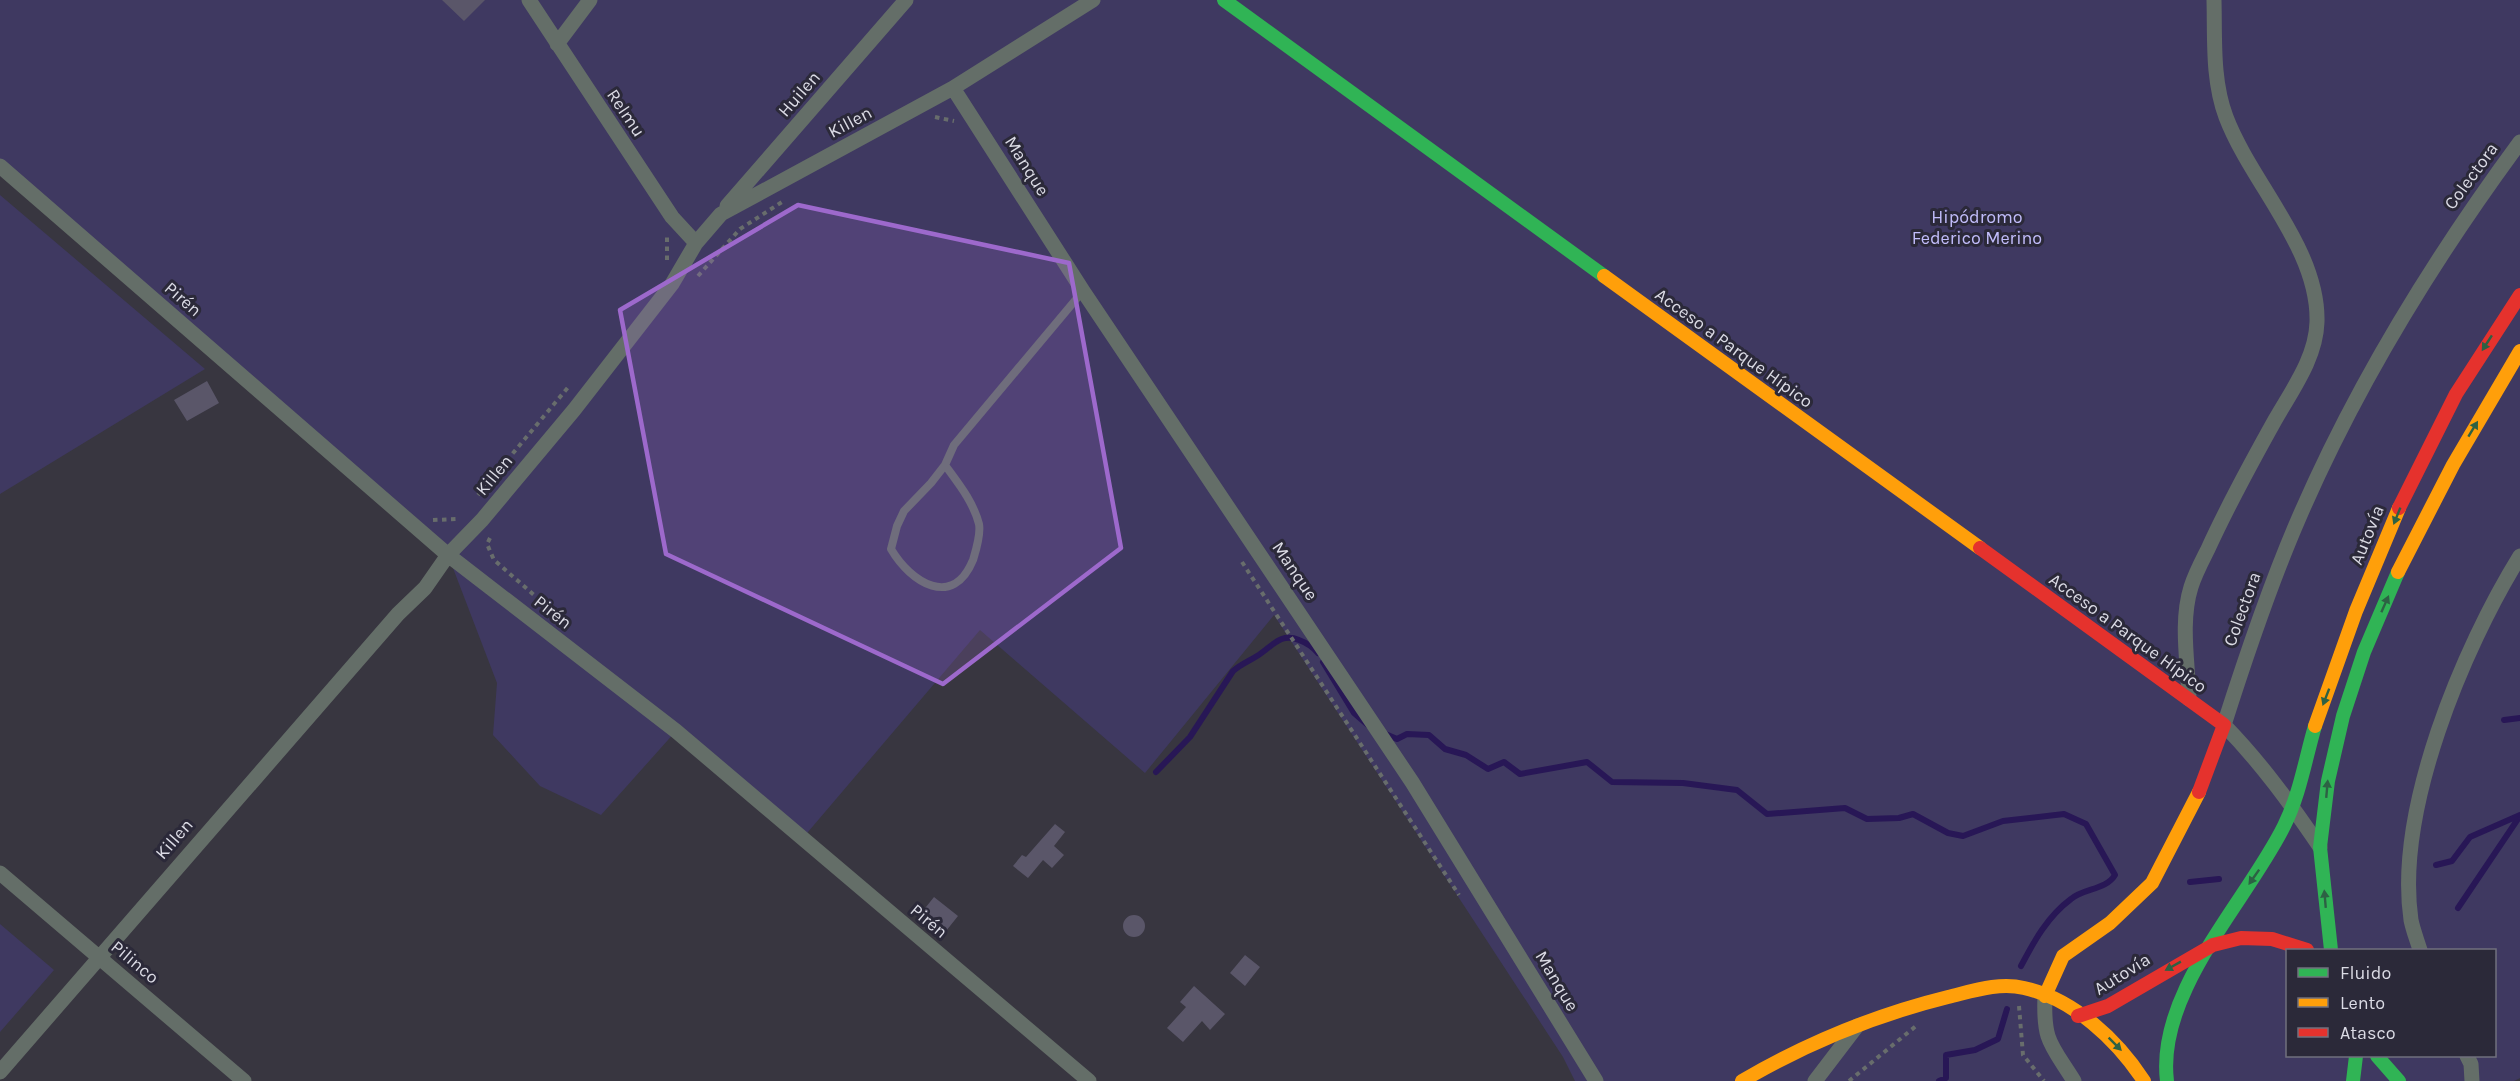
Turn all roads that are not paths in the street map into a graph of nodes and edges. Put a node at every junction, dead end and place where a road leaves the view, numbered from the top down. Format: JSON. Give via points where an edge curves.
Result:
{"nodes":[{"id":1,"x":529,"y":0,"type":"edge"},
{"id":2,"x":590,"y":0,"type":"edge"},
{"id":3,"x":906,"y":0,"type":"edge"},
{"id":4,"x":1093,"y":0,"type":"edge"},
{"id":5,"x":1224,"y":0,"type":"edge"},
{"id":6,"x":2214,"y":0,"type":"edge"},
{"id":7,"x":557,"y":44,"type":"junction"},
{"id":8,"x":953,"y":88,"type":"junction"},
{"id":9,"x":2520,"y":142,"type":"edge"},
{"id":10,"x":0,"y":166,"type":"edge"},
{"id":11,"x":721,"y":214,"type":"junction"},
{"id":12,"x":696,"y":243,"type":"junction"},
{"id":13,"x":1083,"y":291,"type":"junction"},
{"id":14,"x":2520,"y":295,"type":"edge"},
{"id":15,"x":2520,"y":351,"type":"edge"},
{"id":16,"x":945,"y":465,"type":"junction"},
{"id":17,"x":448,"y":555,"type":"junction"},
{"id":18,"x":2520,"y":556,"type":"edge"},
{"id":19,"x":2189,"y":699,"type":"junction"},
{"id":20,"x":2224,"y":725,"type":"junction"},
{"id":21,"x":2291,"y":808,"type":"junction"},
{"id":22,"x":2320,"y":847,"type":"junction"},
{"id":23,"x":0,"y":873,"type":"edge"},
{"id":24,"x":2205,"y":949,"type":"junction"},
{"id":25,"x":2303,"y":949,"type":"edge"},
{"id":26,"x":2331,"y":949,"type":"edge"},
{"id":27,"x":2419,"y":949,"type":"edge"},
{"id":28,"x":98,"y":956,"type":"junction"},
{"id":29,"x":2045,"y":996,"type":"junction"},
{"id":30,"x":2078,"y":1016,"type":"junction"},
{"id":31,"x":1860,"y":1021,"type":"junction"},
{"id":32,"x":2356,"y":1057,"type":"edge"},
{"id":33,"x":2379,"y":1057,"type":"edge"},
{"id":34,"x":2467,"y":1057,"type":"edge"},
{"id":35,"x":0,"y":1072,"type":"edge"},
{"id":36,"x":244,"y":1081,"type":"edge"},
{"id":37,"x":1089,"y":1081,"type":"edge"},
{"id":38,"x":1596,"y":1081,"type":"edge"},
{"id":39,"x":1742,"y":1081,"type":"edge"},
{"id":40,"x":1815,"y":1081,"type":"edge"},
{"id":41,"x":2074,"y":1081,"type":"edge"},
{"id":42,"x":2144,"y":1081,"type":"edge"},
{"id":43,"x":2167,"y":1081,"type":"edge"},
{"id":44,"x":2353,"y":1081,"type":"edge"},
{"id":45,"x":2399,"y":1081,"type":"edge"},
{"id":46,"x":2472,"y":1081,"type":"edge"}],
"edges":[{"from":1,"to":7,"type":"street","name":"Relmu"},
{"from":2,"to":7,"type":"street"},
{"from":3,"to":11,"type":"street","name":"Huilen"},
{"from":4,"to":8,"type":"street","name":"Killen"},
{"from":5,"to":19,"type":"street","name":"Acceso a Parque Hípico"},
{"from":6,"to":19,"type":"street","via":[[2217,82],[2225,116],[2302,256],[2313,283],[2317,320],[2315,344],[2228,507],[2191,586],[2186,614]]},
{"from":7,"to":12,"type":"street","name":"Relmu","via":[[672,217]]},
{"from":8,"to":11,"type":"street","name":"Killen"},
{"from":8,"to":13,"type":"street","name":"Manque"},
{"from":9,"to":20,"type":"street","name":"Colectora","via":[[2440,254],[2326,459],[2272,582]]},
{"from":10,"to":17,"type":"street","name":"Pirén"},
{"from":11,"to":12,"type":"street","name":"Killen"},
{"from":12,"to":17,"type":"street","name":"Killen","via":[[672,284],[574,410]]},
{"from":13,"to":16,"type":"lane","via":[[954,445]]},
{"from":13,"to":38,"type":"street","name":"Manque","via":[[1407,773]]},
{"from":14,"to":21,"type":"street","name":"Autovía","one_way":true,"via":[[2453,398],[2401,505],[2316,724]]},
{"from":22,"to":15,"type":"street","one_way":true,"via":[[2328,775],[2378,620],[2438,494]]},
{"from":16,"to":16,"type":"lane","via":[[904,511],[891,549],[915,576],[929,586],[945,589],[957,584],[970,567],[979,526],[971,502]]},
{"from":17,"to":28,"type":"street","name":"Killen","via":[[425,588]]},
{"from":17,"to":37,"type":"street","name":"Pirén","via":[[676,731]]},
{"from":18,"to":27,"type":"street","via":[[2465,662],[2424,779],[2411,847],[2409,884],[2411,921]]},
{"from":19,"to":20,"type":"street","name":"Acceso a Parque Hípico"},
{"from":20,"to":21,"type":"street","via":[[2272,776]]},
{"from":20,"to":29,"type":"street","name":"Colectora","via":[[2190,814],[2152,883],[2110,923],[2063,956]]},
{"from":21,"to":22,"type":"street"},
{"from":21,"to":24,"type":"street","name":"Autovía","one_way":true,"via":[[2263,863]]},
{"from":26,"to":22,"type":"street","one_way":true},
{"from":23,"to":28,"type":"street","name":"Pilinco"},
{"from":24,"to":25,"type":"street","name":"Autovía","via":[[2253,937],[2279,938]]},
{"from":24,"to":30,"type":"street","name":"Autovía","one_way":true,"via":[[2165,970],[2116,1004]]},
{"from":24,"to":43,"type":"street","name":"Autovía","via":[[2178,1008],[2169,1040]]},
{"from":28,"to":35,"type":"street","name":"Killen"},
{"from":28,"to":36,"type":"street","name":"Pilinco"},
{"from":29,"to":30,"type":"street"},
{"from":29,"to":31,"type":"street","via":[[2024,988],[1998,987]]},
{"from":29,"to":41,"type":"street","name":"Colectora","via":[[2044,1027],[2048,1041]]},
{"from":30,"to":42,"type":"street","name":"Autovía","one_way":true,"via":[[2110,1038]]},
{"from":31,"to":39,"type":"street"},
{"from":31,"to":40,"type":"street"},
{"from":32,"to":44,"type":"street"},
{"from":33,"to":45,"type":"street"},
{"from":34,"to":46,"type":"street"}]}
